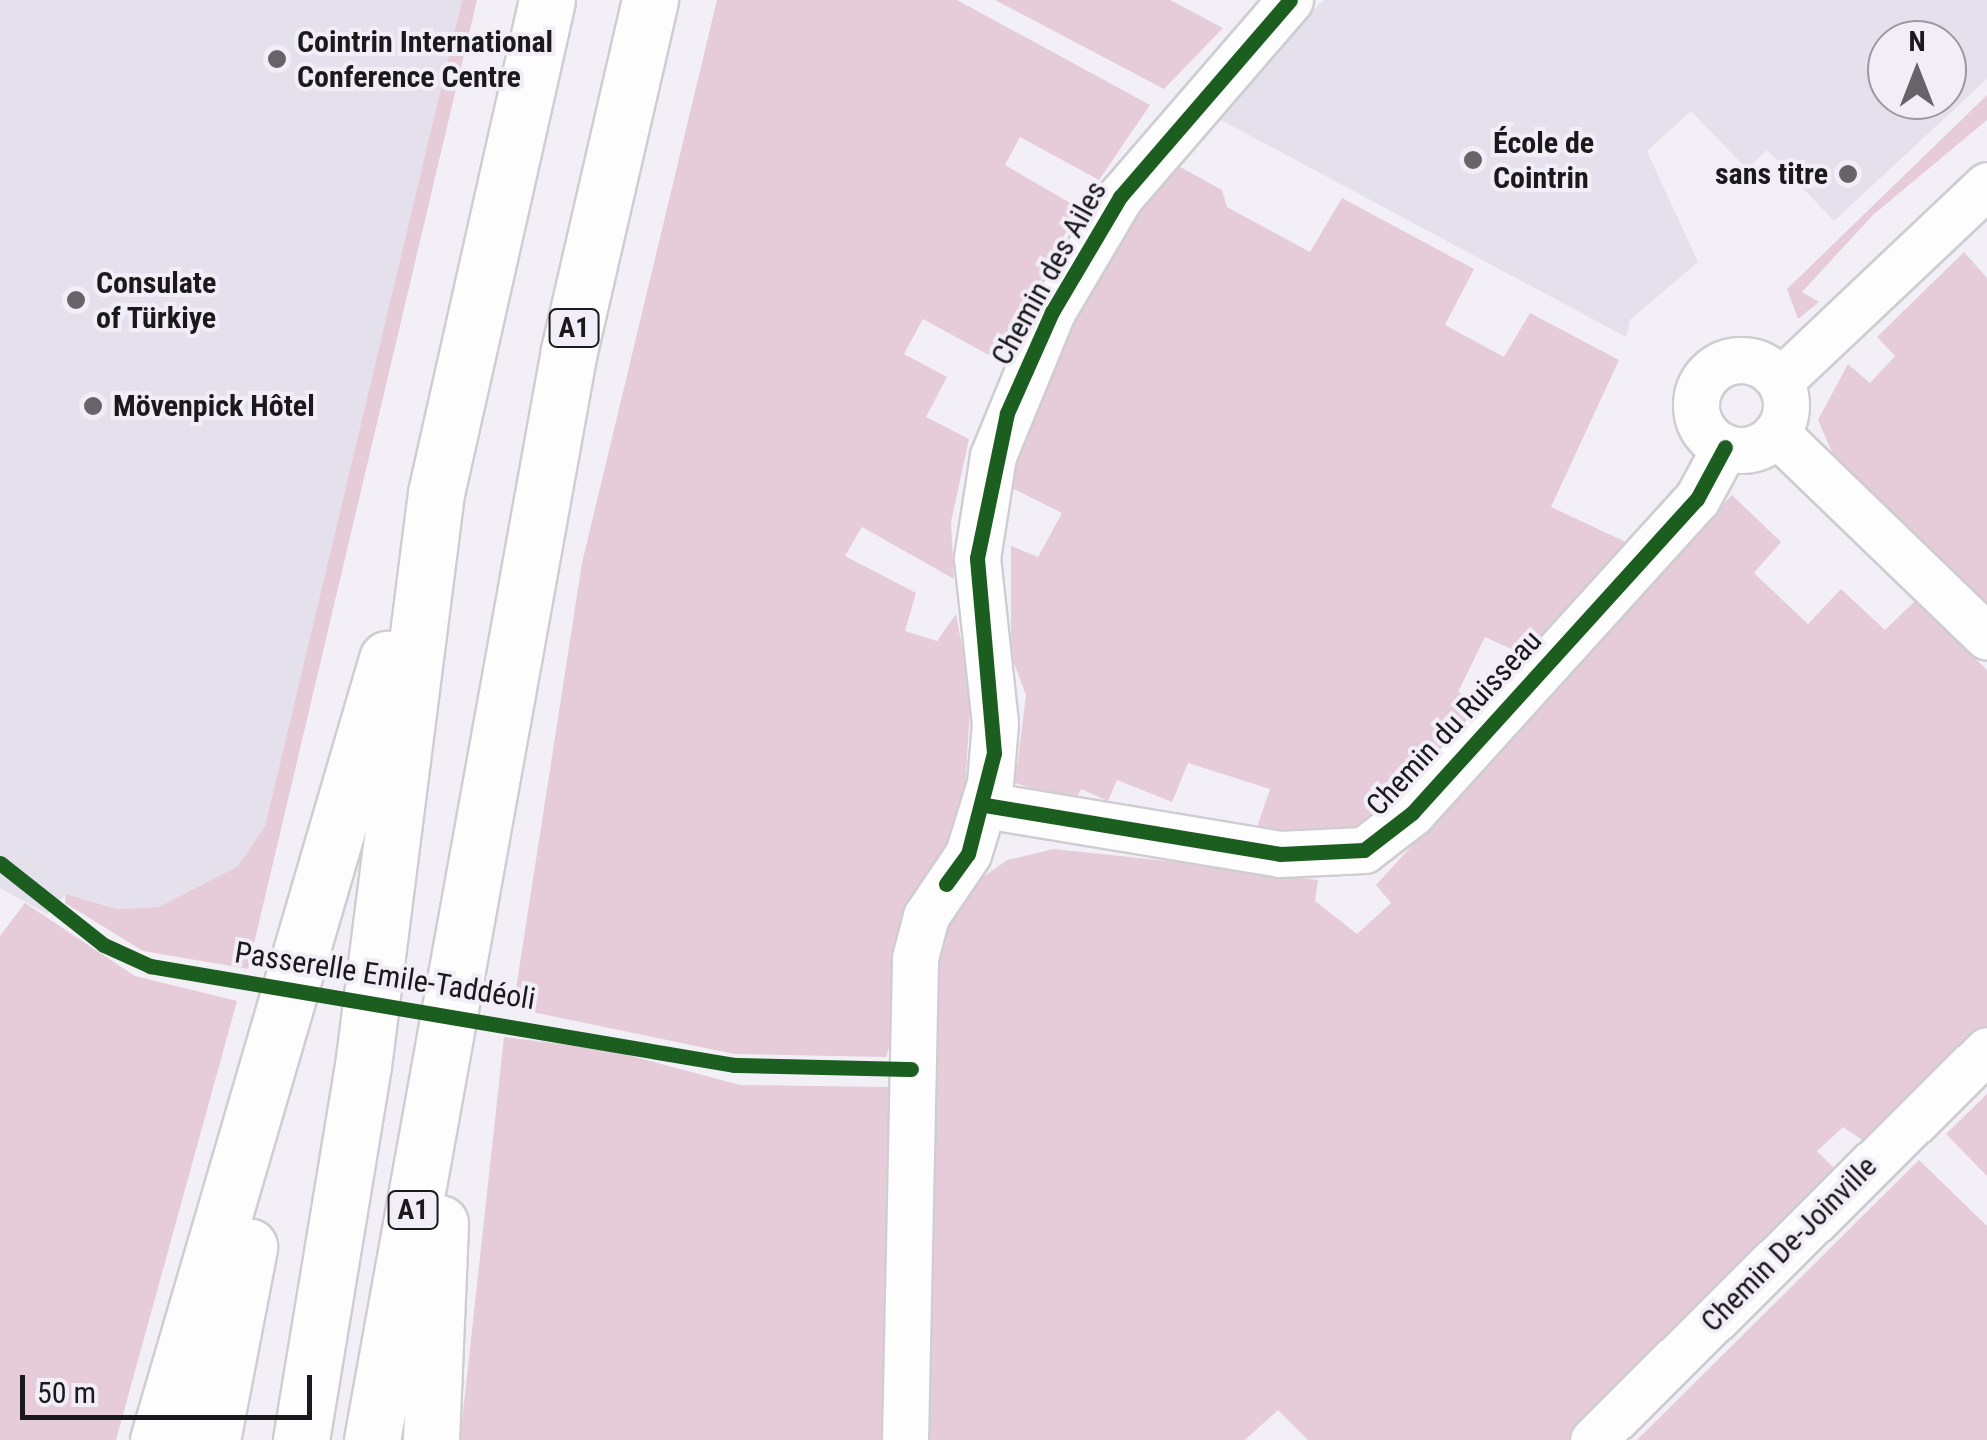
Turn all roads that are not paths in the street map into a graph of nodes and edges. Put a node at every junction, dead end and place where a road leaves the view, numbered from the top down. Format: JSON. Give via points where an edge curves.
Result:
{"nodes":[{"id":1,"x":547,"y":0,"type":"edge"},
{"id":2,"x":650,"y":0,"type":"edge"},
{"id":3,"x":1290,"y":0,"type":"edge"},
{"id":4,"x":1987,"y":185,"type":"edge"},
{"id":5,"x":1780,"y":380,"type":"junction"},
{"id":6,"x":1776,"y":433,"type":"junction"},
{"id":7,"x":1725,"y":447,"type":"junction"},
{"id":8,"x":436,"y":493,"type":"junction"},
{"id":9,"x":1987,"y":638,"type":"edge"},
{"id":10,"x":984,"y":806,"type":"junction"},
{"id":11,"x":300,"y":978,"type":"junction"},
{"id":12,"x":454,"y":1001,"type":"junction"},
{"id":13,"x":1987,"y":1050,"type":"edge"},
{"id":14,"x":158,"y":1440,"type":"edge"},
{"id":15,"x":212,"y":1440,"type":"edge"},
{"id":16,"x":301,"y":1440,"type":"edge"},
{"id":17,"x":372,"y":1440,"type":"edge"},
{"id":18,"x":431,"y":1440,"type":"edge"},
{"id":19,"x":905,"y":1440,"type":"edge"},
{"id":20,"x":1593,"y":1440,"type":"edge"}],
"edges":[{"from":1,"to":8,"type":"highway","number":"A1"},
{"from":2,"to":12,"type":"highway","number":"A1","via":[[569,350]]},
{"from":3,"to":10,"type":"street","name":"Chemin des Ailes","via":[[1120,196],[1052,312],[1007,413],[977,558],[996,723]]},
{"from":4,"to":5,"type":"street"},
{"from":5,"to":6,"type":"street","via":[[1786,398]]},
{"from":5,"to":7,"type":"street","via":[[1735,360],[1706,376],[1698,418]]},
{"from":6,"to":7,"type":"street","via":[[1753,448]]},
{"from":6,"to":9,"type":"street"},
{"from":7,"to":10,"type":"street","name":"Chemin du Ruisseau","via":[[1697,499],[1412,813],[1364,850],[1280,854]]},
{"from":8,"to":11,"type":"highway"},
{"from":8,"to":16,"type":"highway","number":"A1","via":[[363,1066]]},
{"from":10,"to":19,"type":"street","via":[[968,854],[926,916],[915,958]]},
{"from":11,"to":14,"type":"highway"},
{"from":11,"to":15,"type":"highway"},
{"from":12,"to":17,"type":"highway","number":"A1"},
{"from":12,"to":18,"type":"highway"},
{"from":13,"to":20,"type":"street","name":"Chemin De-Joinville"}]}
